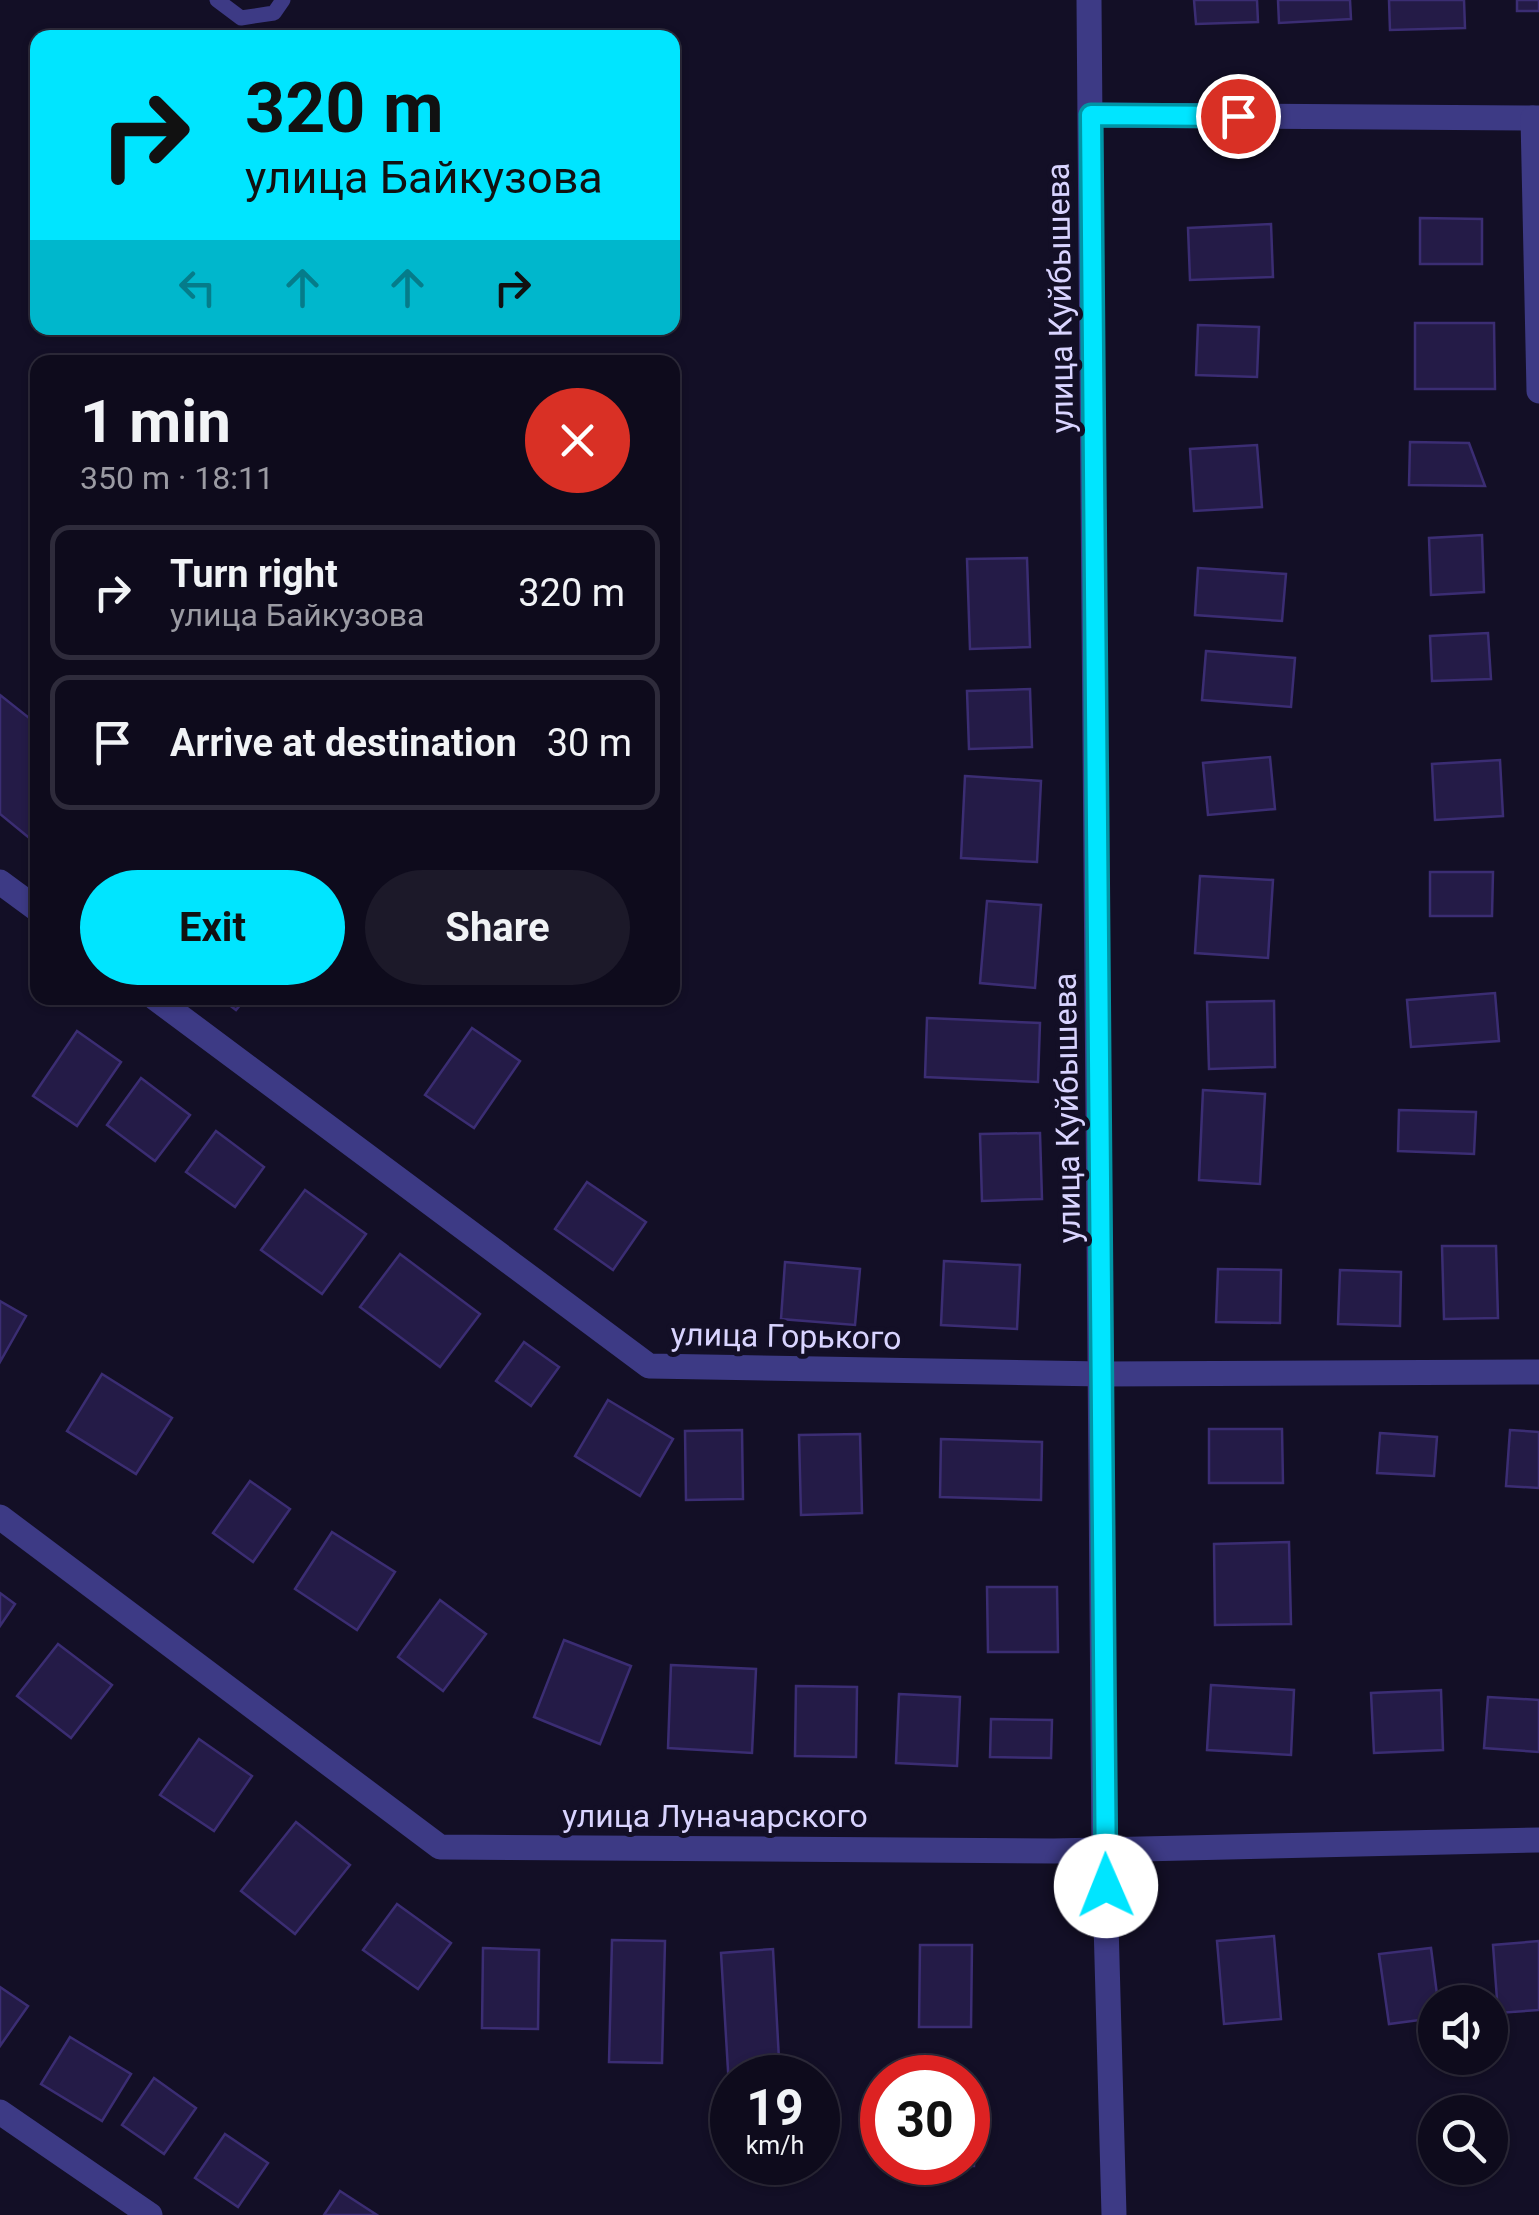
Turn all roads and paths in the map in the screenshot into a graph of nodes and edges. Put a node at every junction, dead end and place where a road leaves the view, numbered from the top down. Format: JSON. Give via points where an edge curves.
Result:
{"nodes":[{"id":1,"x":217,"y":0,"type":"edge"},
{"id":2,"x":283,"y":0,"type":"edge"},
{"id":3,"x":1089,"y":0,"type":"edge"},
{"id":4,"x":1091,"y":115,"type":"junction"},
{"id":5,"x":1536,"y":118,"type":"edge"},
{"id":6,"x":1539,"y":391,"type":"edge"},
{"id":7,"x":0,"y":882,"type":"edge"},
{"id":8,"x":30,"y":904,"type":"edge"},
{"id":9,"x":164,"y":1005,"type":"edge"},
{"id":10,"x":1539,"y":1372,"type":"edge"},
{"id":11,"x":1102,"y":1374,"type":"junction"},
{"id":12,"x":0,"y":1517,"type":"edge"},
{"id":13,"x":1539,"y":1840,"type":"edge"},
{"id":14,"x":1104,"y":1850,"type":"junction"},
{"id":15,"x":0,"y":2112,"type":"edge"},
{"id":16,"x":150,"y":2215,"type":"edge"},
{"id":17,"x":1114,"y":2215,"type":"edge"}],
"edges":[{"from":1,"to":2,"type":"lane","via":[[242,18],[274,12]]},
{"from":3,"to":4,"type":"street","name":"улица Куйбышева"},
{"from":4,"to":5,"type":"street"},
{"from":4,"to":11,"type":"street","name":"улица Куйбышева"},
{"from":5,"to":6,"type":"street"},
{"from":7,"to":8,"type":"street"},
{"from":9,"to":11,"type":"street","name":"улица Горького","via":[[649,1366]]},
{"from":10,"to":11,"type":"street","name":"улица Горького"},
{"from":11,"to":14,"type":"street","name":"улица Куйбышева"},
{"from":12,"to":14,"type":"street","name":"улица Луначарского","via":[[440,1846]]},
{"from":13,"to":14,"type":"street","name":"улица Луначарского"},
{"from":14,"to":17,"type":"street","name":"улица Куйбышева"},
{"from":15,"to":16,"type":"street"}]}
